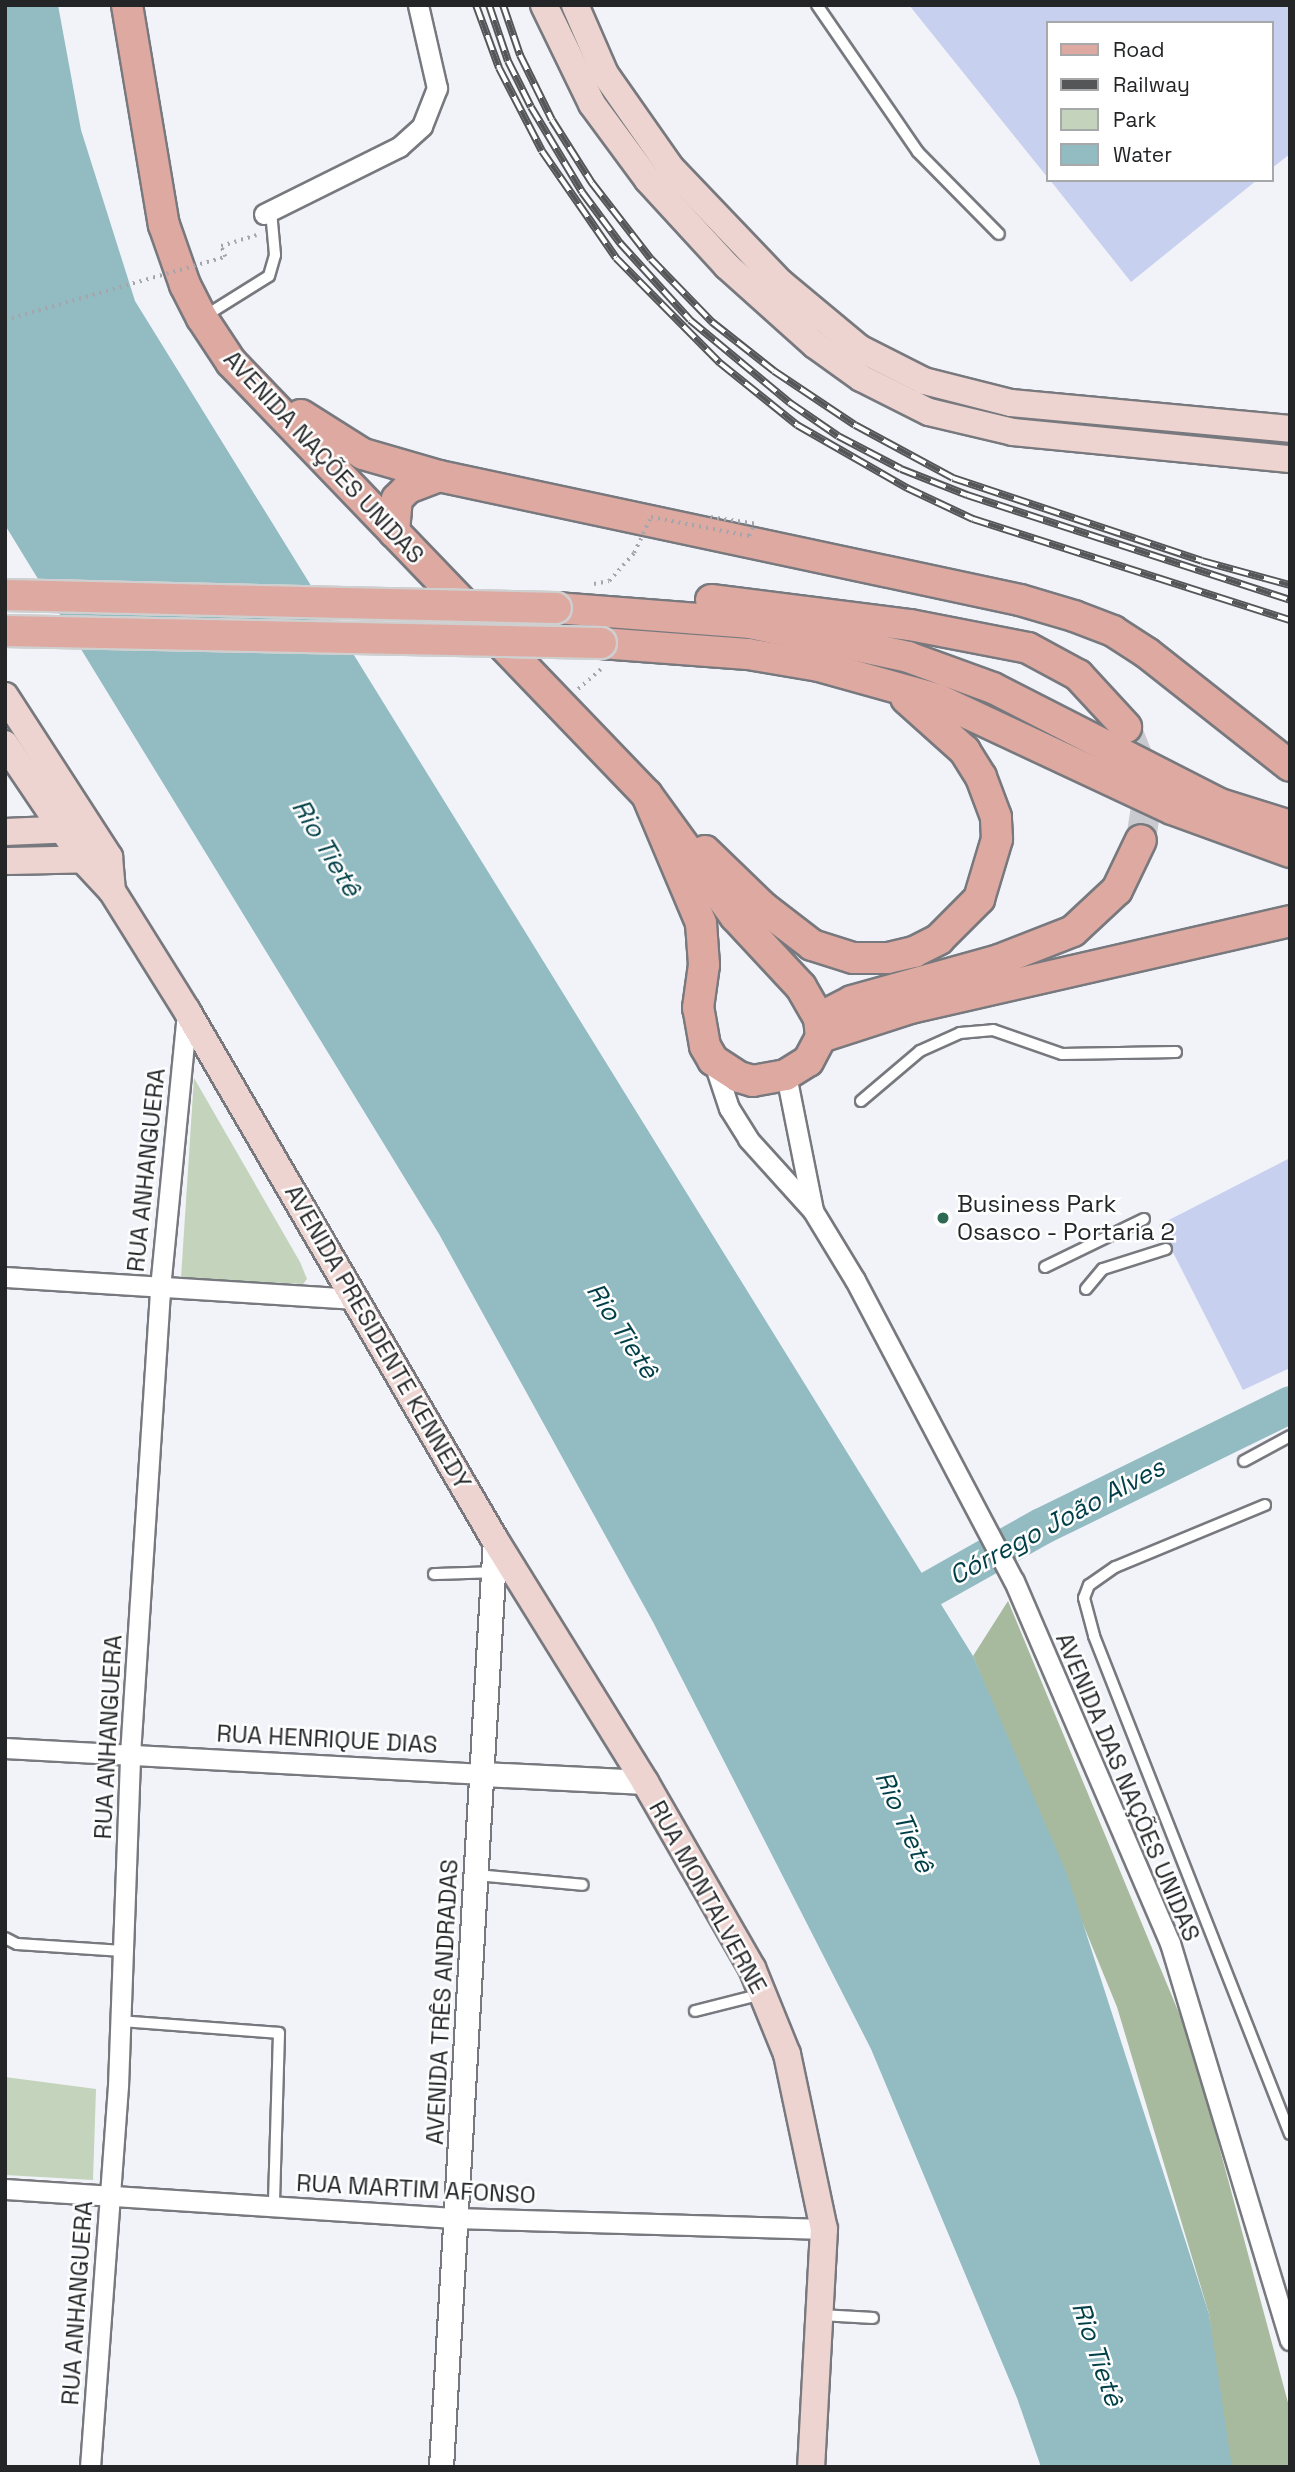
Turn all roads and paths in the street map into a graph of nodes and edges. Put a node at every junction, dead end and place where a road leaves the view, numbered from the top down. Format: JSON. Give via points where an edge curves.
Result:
{"nodes":[{"id":1,"x":127,"y":5,"type":"edge"},
{"id":2,"x":418,"y":5,"type":"edge"},
{"id":3,"x":544,"y":5,"type":"edge"},
{"id":4,"x":575,"y":5,"type":"edge"},
{"id":5,"x":817,"y":5,"type":"edge"},
{"id":6,"x":267,"y":212,"type":"joint"},
{"id":7,"x":999,"y":234,"type":"dead end"},
{"id":8,"x":256,"y":235,"type":"dead end"},
{"id":9,"x":202,"y":318,"type":"junction"},
{"id":10,"x":5,"y":320,"type":"edge"},
{"id":11,"x":231,"y":362,"type":"junction"},
{"id":12,"x":1290,"y":429,"type":"edge"},
{"id":13,"x":1290,"y":459,"type":"edge"},
{"id":14,"x":439,"y":476,"type":"junction"},
{"id":15,"x":707,"y":517,"type":"dead end"},
{"id":16,"x":394,"y":532,"type":"junction"},
{"id":17,"x":609,"y":581,"type":"dead end"},
{"id":18,"x":5,"y":595,"type":"edge"},
{"id":19,"x":598,"y":609,"type":"junction"},
{"id":20,"x":5,"y":631,"type":"edge"},
{"id":21,"x":603,"y":655,"type":"junction"},
{"id":22,"x":889,"y":685,"type":"junction"},
{"id":23,"x":5,"y":696,"type":"edge"},
{"id":24,"x":560,"y":704,"type":"junction"},
{"id":25,"x":1126,"y":727,"type":"tunnel mouth"},
{"id":26,"x":5,"y":744,"type":"edge"},
{"id":27,"x":1290,"y":766,"type":"edge"},
{"id":28,"x":647,"y":795,"type":"junction"},
{"id":29,"x":1290,"y":826,"type":"edge"},
{"id":30,"x":91,"y":827,"type":"junction"},
{"id":31,"x":63,"y":831,"type":"junction"},
{"id":32,"x":5,"y":832,"type":"edge"},
{"id":33,"x":1142,"y":840,"type":"tunnel mouth"},
{"id":34,"x":1290,"y":852,"type":"edge"},
{"id":35,"x":96,"y":859,"type":"junction"},
{"id":36,"x":5,"y":861,"type":"edge"},
{"id":37,"x":1290,"y":920,"type":"edge"},
{"id":38,"x":786,"y":927,"type":"junction"},
{"id":39,"x":746,"y":929,"type":"junction"},
{"id":40,"x":704,"y":965,"type":"junction"},
{"id":41,"x":187,"y":1011,"type":"junction"},
{"id":42,"x":820,"y":1027,"type":"junction"},
{"id":43,"x":1176,"y":1052,"type":"dead end"},
{"id":44,"x":713,"y":1060,"type":"junction"},
{"id":45,"x":786,"y":1075,"type":"junction"},
{"id":46,"x":861,"y":1101,"type":"dead end"},
{"id":47,"x":813,"y":1211,"type":"junction"},
{"id":48,"x":1144,"y":1219,"type":"dead end"},
{"id":49,"x":1166,"y":1249,"type":"dead end"},
{"id":50,"x":1045,"y":1267,"type":"dead end"},
{"id":51,"x":5,"y":1277,"type":"edge"},
{"id":52,"x":159,"y":1288,"type":"junction"},
{"id":53,"x":1086,"y":1289,"type":"dead end"},
{"id":54,"x":358,"y":1299,"type":"junction"},
{"id":55,"x":1290,"y":1436,"type":"edge"},
{"id":56,"x":1244,"y":1461,"type":"dead end"},
{"id":57,"x":1265,"y":1505,"type":"dead end"},
{"id":58,"x":495,"y":1540,"type":"junction"},
{"id":59,"x":493,"y":1572,"type":"junction"},
{"id":60,"x":434,"y":1574,"type":"dead end"},
{"id":61,"x":5,"y":1748,"type":"edge"},
{"id":62,"x":130,"y":1755,"type":"junction"},
{"id":63,"x":482,"y":1774,"type":"junction"},
{"id":64,"x":645,"y":1782,"type":"junction"},
{"id":65,"x":476,"y":1875,"type":"junction"},
{"id":66,"x":583,"y":1885,"type":"dead end"},
{"id":67,"x":5,"y":1938,"type":"edge"},
{"id":68,"x":123,"y":1951,"type":"junction"},
{"id":69,"x":763,"y":1994,"type":"junction"},
{"id":70,"x":695,"y":2011,"type":"dead end"},
{"id":71,"x":120,"y":2021,"type":"junction"},
{"id":72,"x":1290,"y":2134,"type":"edge"},
{"id":73,"x":5,"y":2189,"type":"edge"},
{"id":74,"x":110,"y":2195,"type":"junction"},
{"id":75,"x":274,"y":2206,"type":"junction"},
{"id":76,"x":456,"y":2218,"type":"junction"},
{"id":77,"x":824,"y":2229,"type":"junction"},
{"id":78,"x":819,"y":2315,"type":"junction"},
{"id":79,"x":873,"y":2318,"type":"dead end"},
{"id":80,"x":1290,"y":2340,"type":"edge"},
{"id":81,"x":90,"y":2467,"type":"edge"},
{"id":82,"x":441,"y":2467,"type":"edge"},
{"id":83,"x":811,"y":2467,"type":"edge"}],
"edges":[{"from":1,"to":9,"type":"main road","name":"AVENIDA NAÇÕES UNIDAS","via":[[164,225]]},
{"from":2,"to":6,"type":"street","via":[[437,88],[422,126],[399,147]]},
{"from":3,"to":13,"type":"main road","via":[[592,104],[648,180],[735,274],[815,345],[861,378],[929,412],[1013,432]]},
{"from":4,"to":12,"type":"main road","via":[[605,74],[670,167],[781,283],[868,353],[924,381],[1011,403]]},
{"from":5,"to":7,"type":"lane","via":[[918,152]]},
{"from":6,"to":9,"type":"lane","via":[[275,255],[269,276]]},
{"from":8,"to":10,"type":"path","bridge":true,"via":[[221,246],[225,257]]},
{"from":9,"to":11,"type":"main road","name":"AVENIDA NAÇÕES UNIDAS"},
{"from":11,"to":14,"type":"main road","via":[[337,441]]},
{"from":11,"to":16,"type":"main road","name":"AVENIDA NAÇÕES UNIDAS"},
{"from":14,"to":16,"type":"main road","via":[[408,488],[397,499]]},
{"from":14,"to":27,"type":"main road","via":[[993,594],[1074,616],[1113,631],[1147,653]]},
{"from":15,"to":17,"type":"path","bridge":true,"via":[[754,524],[748,536],[651,517],[634,553]]},
{"from":16,"to":24,"type":"main road","name":"AVENIDA NAÇÕES UNIDAS"},
{"from":18,"to":19,"type":"main road","bridge":true},
{"from":19,"to":25,"type":"main road","via":[[620,599],[644,596],[759,603],[979,636],[1028,648],[1078,674]]},
{"from":19,"to":29,"type":"main road","via":[[750,623],[908,656],[993,688],[1220,804]]},
{"from":20,"to":21,"type":"main road","bridge":true},
{"from":21,"to":22,"type":"main road","via":[[748,654]]},
{"from":21,"to":24,"type":"path"},
{"from":22,"to":34,"type":"main road","via":[[1005,727],[1172,809]]},
{"from":22,"to":38,"type":"main road","via":[[940,724],[981,777],[996,817],[997,839],[979,899],[939,939],[888,958],[838,954],[812,946]]},
{"from":23,"to":30,"type":"main road","name":"AVENIDA PRESIDENTE KENNEDY"},
{"from":24,"to":28,"type":"main road","name":"AVENIDA NAÇÕES UNIDAS"},
{"from":26,"to":31,"type":"main road","name":"AVENIDA PRESIDENTE KENNEDY"},
{"from":28,"to":38,"type":"main road"},
{"from":28,"to":39,"type":"main road","name":"AVENIDA NAÇÕES UNIDAS"},
{"from":28,"to":40,"type":"main road","name":"AVENIDA NAÇÕES UNIDAS","via":[[695,903]]},
{"from":30,"to":31,"type":"main road"},
{"from":30,"to":35,"type":"main road","name":"AVENIDA PRESIDENTE KENNEDY"},
{"from":31,"to":32,"type":"main road"},
{"from":31,"to":35,"type":"main road","name":"AVENIDA PRESIDENTE KENNEDY"},
{"from":33,"to":42,"type":"main road","via":[[1117,890],[1073,931],[999,960],[852,1001]]},
{"from":35,"to":36,"type":"main road"},
{"from":35,"to":41,"type":"main road","name":"AVENIDA PRESIDENTE KENNEDY"},
{"from":37,"to":42,"type":"main road"},
{"from":38,"to":39,"type":"main road"},
{"from":39,"to":40,"type":"main road","via":[[716,947]]},
{"from":39,"to":42,"type":"main road","name":"AVENIDA NAÇÕES UNIDAS","via":[[801,987]]},
{"from":40,"to":44,"type":"main road","name":"AVENIDA NAÇÕES UNIDAS","via":[[699,1027]]},
{"from":41,"to":52,"type":"street","name":"RUA ANHANGUERA"},
{"from":41,"to":54,"type":"main road","name":"AVENIDA PRESIDENTE KENNEDY"},
{"from":42,"to":45,"type":"main road","via":[[808,1061]]},
{"from":43,"to":46,"type":"lane","via":[[1062,1054],[993,1030],[960,1033],[920,1051]]},
{"from":44,"to":45,"type":"main road","via":[[753,1081]]},
{"from":44,"to":47,"type":"street","via":[[729,1108],[748,1139]]},
{"from":45,"to":47,"type":"street"},
{"from":47,"to":80,"type":"street","name":"AVENIDA DAS NAÇÕES UNIDAS","via":[[855,1280],[1014,1581],[1170,1943]]},
{"from":48,"to":50,"type":"lane"},
{"from":49,"to":53,"type":"lane","via":[[1102,1269]]},
{"from":51,"to":52,"type":"street"},
{"from":52,"to":54,"type":"street"},
{"from":52,"to":62,"type":"street","name":"RUA ANHANGUERA"},
{"from":54,"to":58,"type":"main road","name":"AVENIDA PRESIDENTE KENNEDY"},
{"from":55,"to":56,"type":"lane"},
{"from":57,"to":72,"type":"lane","via":[[1115,1567],[1089,1585],[1084,1598],[1094,1636]]},
{"from":58,"to":59,"type":"street","name":"AVENIDA TRÊS ANDRADAS"},
{"from":58,"to":64,"type":"main road","name":"AVENIDA PRESIDENTE KENNEDY"},
{"from":59,"to":60,"type":"lane"},
{"from":59,"to":63,"type":"street","name":"AVENIDA TRÊS ANDRADAS"},
{"from":61,"to":62,"type":"street","name":"RUA HENRIQUE DIAS"},
{"from":62,"to":63,"type":"street","name":"RUA HENRIQUE DIAS"},
{"from":62,"to":68,"type":"street","name":"RUA ANHANGUERA"},
{"from":63,"to":64,"type":"street","name":"RUA HENRIQUE DIAS"},
{"from":63,"to":65,"type":"street","name":"AVENIDA TRÊS ANDRADAS"},
{"from":64,"to":69,"type":"main road","name":"RUA MONTALVERNE"},
{"from":65,"to":66,"type":"lane"},
{"from":65,"to":76,"type":"street","name":"AVENIDA TRÊS ANDRADAS"},
{"from":67,"to":68,"type":"lane","via":[[17,1944]]},
{"from":68,"to":71,"type":"street","name":"RUA ANHANGUERA"},
{"from":69,"to":70,"type":"lane"},
{"from":69,"to":77,"type":"main road","name":"RUA MONTALVERNE","via":[[787,2054]]},
{"from":71,"to":74,"type":"street","name":"RUA ANHANGUERA"},
{"from":71,"to":75,"type":"lane","via":[[279,2032]]},
{"from":73,"to":74,"type":"street","name":"RUA MARTIM AFONSO"},
{"from":74,"to":75,"type":"street","name":"RUA MARTIM AFONSO"},
{"from":74,"to":81,"type":"street","name":"RUA ANHANGUERA"},
{"from":75,"to":76,"type":"street","name":"RUA MARTIM AFONSO"},
{"from":76,"to":77,"type":"street","name":"RUA MARTIM AFONSO"},
{"from":76,"to":82,"type":"street","name":"AVENIDA TRÊS ANDRADAS"},
{"from":77,"to":78,"type":"main road","name":"RUA MONTALVERNE"},
{"from":78,"to":79,"type":"lane"},
{"from":78,"to":83,"type":"main road","name":"RUA MONTALVERNE"}]}
